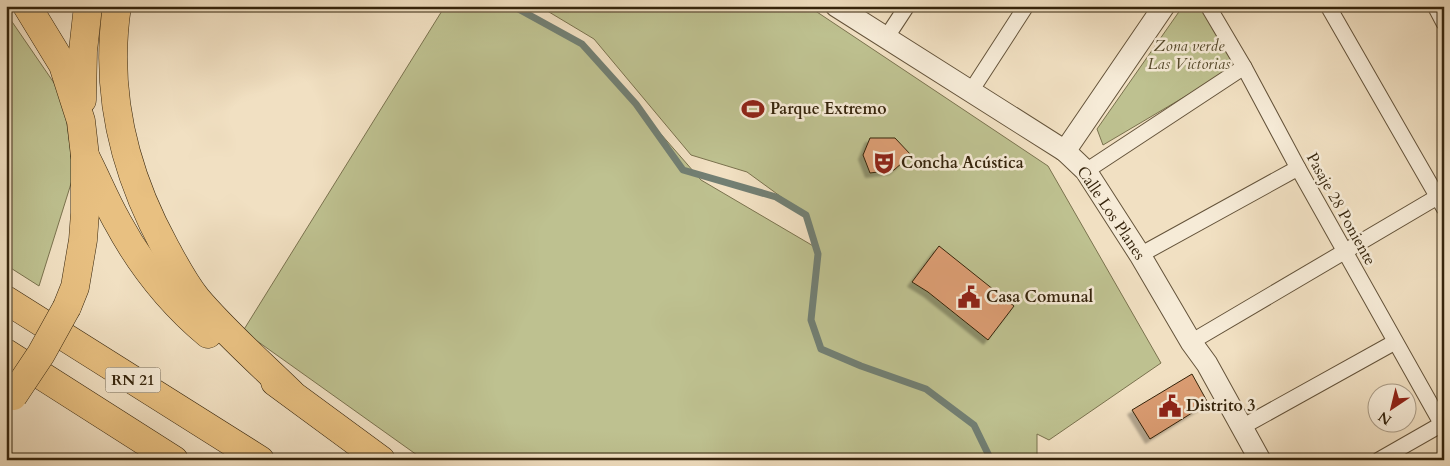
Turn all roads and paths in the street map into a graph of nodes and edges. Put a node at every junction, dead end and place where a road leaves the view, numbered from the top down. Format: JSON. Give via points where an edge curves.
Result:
{"nodes":[{"id":1,"x":27,"y":6,"type":"edge"},
{"id":2,"x":88,"y":6,"type":"edge"},
{"id":3,"x":117,"y":6,"type":"edge"},
{"id":4,"x":836,"y":6,"type":"edge"},
{"id":5,"x":907,"y":6,"type":"edge"},
{"id":6,"x":1026,"y":6,"type":"edge"},
{"id":7,"x":1164,"y":6,"type":"edge"},
{"id":8,"x":1208,"y":6,"type":"edge"},
{"id":9,"x":1328,"y":6,"type":"edge"},
{"id":10,"x":1435,"y":6,"type":"edge"},
{"id":11,"x":1444,"y":23,"type":"edge"},
{"id":12,"x":886,"y":38,"type":"junction"},
{"id":13,"x":1244,"y":67,"type":"junction"},
{"id":14,"x":971,"y":91,"type":"junction"},
{"id":15,"x":81,"y":121,"type":"junction"},
{"id":16,"x":1065,"y":151,"type":"junction"},
{"id":17,"x":85,"y":156,"type":"junction"},
{"id":18,"x":1298,"y":168,"type":"junction"},
{"id":19,"x":1086,"y":171,"type":"junction"},
{"id":20,"x":1442,"y":199,"type":"edge"},
{"id":21,"x":1345,"y":251,"type":"junction"},
{"id":22,"x":1140,"y":255,"type":"junction"},
{"id":23,"x":6,"y":300,"type":"edge"},
{"id":24,"x":1191,"y":342,"type":"junction"},
{"id":25,"x":1395,"y":342,"type":"junction"},
{"id":26,"x":6,"y":353,"type":"edge"},
{"id":27,"x":291,"y":393,"type":"junction"},
{"id":28,"x":10,"y":400,"type":"edge"},
{"id":29,"x":1443,"y":426,"type":"edge"},
{"id":30,"x":1242,"y":427,"type":"junction"},
{"id":31,"x":174,"y":460,"type":"edge"},
{"id":32,"x":260,"y":460,"type":"edge"},
{"id":33,"x":381,"y":460,"type":"edge"},
{"id":34,"x":1260,"y":460,"type":"edge"},
{"id":35,"x":1379,"y":460,"type":"edge"}],
"edges":[{"from":1,"to":15,"type":"main road","via":[[63,65]]},
{"from":2,"to":15,"type":"main road"},
{"from":3,"to":27,"type":"main road","via":[[113,64],[116,103],[123,146],[140,197],[177,268],[197,298]]},
{"from":4,"to":12,"type":"street","name":"Calle Los Planes"},
{"from":5,"to":12,"type":"street"},
{"from":6,"to":14,"type":"street"},
{"from":7,"to":16,"type":"street"},
{"from":8,"to":13,"type":"street","name":"Pasaje 28 Poniente"},
{"from":9,"to":20,"type":"street"},
{"from":10,"to":11,"type":"street"},
{"from":12,"to":14,"type":"street","name":"Calle Los Planes"},
{"from":13,"to":18,"type":"street","name":"Pasaje 28 Poniente"},
{"from":13,"to":19,"type":"street"},
{"from":14,"to":16,"type":"street","name":"Calle Los Planes"},
{"from":15,"to":17,"type":"main road"},
{"from":16,"to":19,"type":"street","name":"Calle Los Planes"},
{"from":17,"to":27,"type":"main road","via":[[117,222],[163,290],[228,349]]},
{"from":17,"to":28,"type":"main road","bridge":true,"via":[[83,240],[75,287],[41,354]]},
{"from":18,"to":21,"type":"street","name":"Pasaje 28 Poniente"},
{"from":18,"to":22,"type":"street"},
{"from":19,"to":22,"type":"street","name":"Calle Los Planes"},
{"from":20,"to":21,"type":"street"},
{"from":21,"to":24,"type":"street"},
{"from":21,"to":25,"type":"street","name":"Pasaje 28 Poniente"},
{"from":22,"to":24,"type":"street","name":"Calle Los Planes"},
{"from":23,"to":32,"type":"main road","number":"RN 21"},
{"from":24,"to":30,"type":"street","name":"Calle Los Planes"},
{"from":25,"to":29,"type":"street","name":"Pasaje 28 Poniente"},
{"from":25,"to":30,"type":"street"},
{"from":26,"to":31,"type":"main road","number":"RN 21"},
{"from":27,"to":33,"type":"main road"},
{"from":29,"to":35,"type":"street"},
{"from":30,"to":34,"type":"street","name":"Calle Los Planes"}]}
